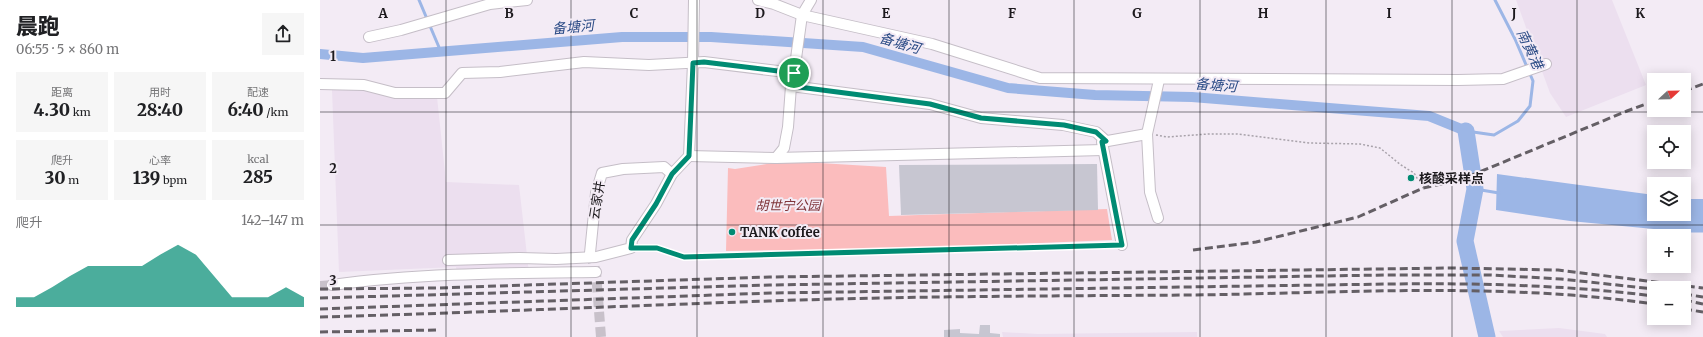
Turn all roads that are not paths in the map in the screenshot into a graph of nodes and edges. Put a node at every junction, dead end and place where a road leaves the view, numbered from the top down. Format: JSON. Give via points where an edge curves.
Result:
{"nodes":[{"id":1,"x":527,"y":0,"type":"edge"},
{"id":2,"x":694,"y":0,"type":"edge"},
{"id":3,"x":758,"y":0,"type":"edge"},
{"id":4,"x":811,"y":0,"type":"edge"},
{"id":5,"x":802,"y":17,"type":"junction"},
{"id":6,"x":369,"y":37,"type":"dead end"},
{"id":7,"x":693,"y":63,"type":"junction"},
{"id":8,"x":1546,"y":64,"type":"dead end"},
{"id":9,"x":794,"y":73,"type":"junction"},
{"id":10,"x":320,"y":84,"type":"edge"},
{"id":11,"x":1158,"y":85,"type":"junction"},
{"id":12,"x":791,"y":86,"type":"junction"},
{"id":13,"x":1148,"y":129,"type":"junction"},
{"id":14,"x":1105,"y":145,"type":"junction"},
{"id":15,"x":689,"y":156,"type":"junction"},
{"id":16,"x":776,"y":158,"type":"junction"},
{"id":17,"x":672,"y":174,"type":"junction"},
{"id":18,"x":1158,"y":218,"type":"dead end"},
{"id":19,"x":1122,"y":245,"type":"road end"},
{"id":20,"x":590,"y":253,"type":"tunnel mouth"},
{"id":21,"x":448,"y":260,"type":"dead end"},
{"id":22,"x":596,"y":272,"type":"dead end"},
{"id":23,"x":332,"y":285,"type":"tunnel mouth"}],
"edges":[{"from":1,"to":6,"type":"street","via":[[490,4]]},
{"from":2,"to":7,"type":"street"},
{"from":3,"to":5,"type":"street","via":[[774,4]]},
{"from":4,"to":5,"type":"street"},
{"from":5,"to":9,"type":"street"},
{"from":5,"to":11,"type":"street","via":[[932,44],[1040,78]]},
{"from":7,"to":9,"type":"street","via":[[704,62]]},
{"from":7,"to":10,"type":"street","via":[[649,65],[584,62],[500,72],[462,73],[445,93],[395,93],[364,85]]},
{"from":7,"to":15,"type":"street"},
{"from":8,"to":11,"type":"street","via":[[1503,79]]},
{"from":9,"to":12,"type":"street"},
{"from":11,"to":13,"type":"street"},
{"from":12,"to":14,"type":"street","via":[[930,104],[981,118],[1064,125],[1096,132]]},
{"from":12,"to":16,"type":"street","via":[[784,148]]},
{"from":13,"to":14,"type":"street"},
{"from":13,"to":18,"type":"street","via":[[1150,192]]},
{"from":14,"to":16,"type":"street"},
{"from":14,"to":19,"type":"street"},
{"from":15,"to":16,"type":"street"},
{"from":15,"to":17,"type":"street"},
{"from":17,"to":20,"type":"street","name":"云家井","via":[[664,167],[602,172],[596,193]]},
{"from":17,"to":21,"type":"street","via":[[632,240],[631,248],[596,257]]},
{"from":22,"to":23,"type":"street","via":[[437,276],[363,280]]}]}
